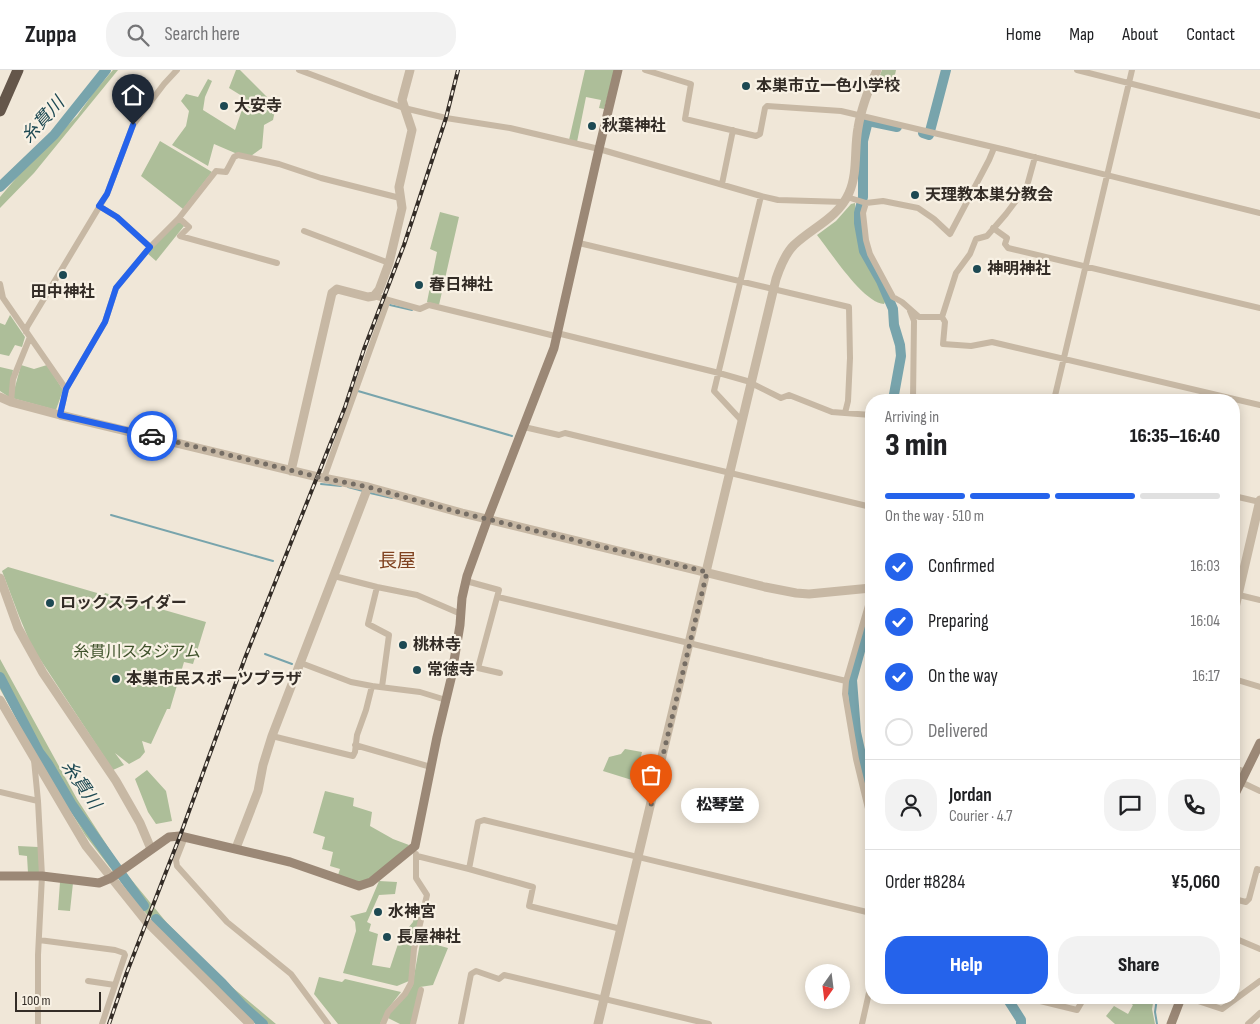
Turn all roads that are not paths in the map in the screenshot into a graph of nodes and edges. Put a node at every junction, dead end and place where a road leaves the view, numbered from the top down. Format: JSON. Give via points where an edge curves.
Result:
{"nodes":[{"id":1,"x":18,"y":70,"type":"edge"},
{"id":2,"x":176,"y":70,"type":"edge"},
{"id":3,"x":300,"y":70,"type":"edge"},
{"id":4,"x":410,"y":70,"type":"edge"},
{"id":5,"x":618,"y":70,"type":"edge"},
{"id":6,"x":645,"y":70,"type":"edge"},
{"id":7,"x":877,"y":70,"type":"edge"},
{"id":8,"x":1077,"y":70,"type":"edge"},
{"id":9,"x":1132,"y":70,"type":"edge"},
{"id":10,"x":1129,"y":82,"type":"junction"},
{"id":11,"x":404,"y":108,"type":"junction"},
{"id":12,"x":0,"y":111,"type":"edge"},
{"id":13,"x":861,"y":116,"type":"junction"},
{"id":14,"x":1260,"y":116,"type":"edge"},
{"id":15,"x":733,"y":130,"type":"junction"},
{"id":16,"x":599,"y":148,"type":"junction"},
{"id":17,"x":994,"y":148,"type":"junction"},
{"id":18,"x":1035,"y":157,"type":"junction"},
{"id":19,"x":1107,"y":174,"type":"junction"},
{"id":20,"x":722,"y":184,"type":"junction"},
{"id":21,"x":761,"y":196,"type":"junction"},
{"id":22,"x":400,"y":198,"type":"junction"},
{"id":23,"x":846,"y":200,"type":"junction"},
{"id":24,"x":866,"y":203,"type":"junction"},
{"id":25,"x":99,"y":206,"type":"junction"},
{"id":26,"x":1260,"y":212,"type":"edge"},
{"id":27,"x":178,"y":218,"type":"junction"},
{"id":28,"x":993,"y":228,"type":"junction"},
{"id":29,"x":304,"y":231,"type":"dead end"},
{"id":30,"x":579,"y":243,"type":"junction"},
{"id":31,"x":150,"y":247,"type":"junction"},
{"id":32,"x":277,"y":263,"type":"dead end"},
{"id":33,"x":389,"y":263,"type":"junction"},
{"id":34,"x":1086,"y":266,"type":"junction"},
{"id":35,"x":741,"y":281,"type":"junction"},
{"id":36,"x":0,"y":284,"type":"edge"},
{"id":37,"x":773,"y":290,"type":"junction"},
{"id":38,"x":374,"y":296,"type":"junction"},
{"id":39,"x":388,"y":300,"type":"junction"},
{"id":40,"x":1260,"y":308,"type":"edge"},
{"id":41,"x":910,"y":310,"type":"junction"},
{"id":42,"x":942,"y":317,"type":"junction"},
{"id":43,"x":28,"y":334,"type":"junction"},
{"id":44,"x":558,"y":335,"type":"junction"},
{"id":45,"x":1064,"y":358,"type":"junction"},
{"id":46,"x":719,"y":373,"type":"junction"},
{"id":47,"x":751,"y":384,"type":"junction"},
{"id":48,"x":66,"y":389,"type":"junction"},
{"id":49,"x":913,"y":394,"type":"edge"},
{"id":50,"x":1055,"y":394,"type":"edge"},
{"id":51,"x":1214,"y":394,"type":"edge"},
{"id":52,"x":0,"y":397,"type":"edge"},
{"id":53,"x":1240,"y":400,"type":"edge"},
{"id":54,"x":11,"y":402,"type":"junction"},
{"id":55,"x":1260,"y":405,"type":"edge"},
{"id":56,"x":845,"y":413,"type":"junction"},
{"id":57,"x":60,"y":415,"type":"junction"},
{"id":58,"x":865,"y":415,"type":"edge"},
{"id":59,"x":742,"y":421,"type":"junction"},
{"id":60,"x":524,"y":427,"type":"junction"},
{"id":61,"x":291,"y":471,"type":"junction"},
{"id":62,"x":730,"y":473,"type":"junction"},
{"id":63,"x":324,"y":478,"type":"junction"},
{"id":64,"x":368,"y":487,"type":"junction"},
{"id":65,"x":1240,"y":497,"type":"edge"},
{"id":66,"x":1260,"y":502,"type":"edge"},
{"id":67,"x":865,"y":506,"type":"edge"},
{"id":68,"x":488,"y":518,"type":"junction"},
{"id":69,"x":707,"y":572,"type":"junction"},
{"id":70,"x":334,"y":576,"type":"junction"},
{"id":71,"x":0,"y":578,"type":"edge"},
{"id":72,"x":1240,"y":580,"type":"edge"},
{"id":73,"x":466,"y":581,"type":"junction"},
{"id":74,"x":377,"y":587,"type":"junction"},
{"id":75,"x":865,"y":589,"type":"edge"},
{"id":76,"x":1240,"y":596,"type":"edge"},
{"id":77,"x":498,"y":597,"type":"junction"},
{"id":78,"x":1260,"y":600,"type":"edge"},
{"id":79,"x":461,"y":614,"type":"junction"},
{"id":80,"x":865,"y":616,"type":"edge"},
{"id":81,"x":689,"y":643,"type":"junction"},
{"id":82,"x":301,"y":663,"type":"junction"},
{"id":83,"x":500,"y":673,"type":"dead end"},
{"id":84,"x":846,"y":681,"type":"junction"},
{"id":85,"x":1240,"y":681,"type":"edge"},
{"id":86,"x":372,"y":686,"type":"junction"},
{"id":87,"x":382,"y":687,"type":"junction"},
{"id":88,"x":1260,"y":687,"type":"edge"},
{"id":89,"x":0,"y":700,"type":"edge"},
{"id":90,"x":446,"y":700,"type":"junction"},
{"id":91,"x":272,"y":736,"type":"junction"},
{"id":92,"x":1260,"y":743,"type":"edge"},
{"id":93,"x":356,"y":744,"type":"junction"},
{"id":94,"x":34,"y":759,"type":"junction"},
{"id":95,"x":431,"y":767,"type":"junction"},
{"id":96,"x":1240,"y":770,"type":"edge"},
{"id":97,"x":1247,"y":772,"type":"junction"},
{"id":98,"x":1241,"y":782,"type":"joint"},
{"id":99,"x":1260,"y":791,"type":"edge"},
{"id":100,"x":0,"y":792,"type":"edge"},
{"id":101,"x":865,"y":796,"type":"edge"},
{"id":102,"x":38,"y":801,"type":"junction"},
{"id":103,"x":185,"y":836,"type":"junction"},
{"id":104,"x":415,"y":846,"type":"junction"},
{"id":105,"x":236,"y":848,"type":"junction"},
{"id":106,"x":151,"y":849,"type":"junction"},
{"id":107,"x":416,"y":856,"type":"junction"},
{"id":108,"x":638,"y":858,"type":"junction"},
{"id":109,"x":469,"y":868,"type":"junction"},
{"id":110,"x":1260,"y":870,"type":"edge"},
{"id":111,"x":0,"y":876,"type":"edge"},
{"id":112,"x":42,"y":876,"type":"junction"},
{"id":113,"x":113,"y":876,"type":"junction"},
{"id":114,"x":1240,"y":900,"type":"edge"},
{"id":115,"x":865,"y":912,"type":"edge"},
{"id":116,"x":621,"y":928,"type":"junction"},
{"id":117,"x":39,"y":940,"type":"junction"},
{"id":118,"x":1240,"y":941,"type":"edge"},
{"id":119,"x":1260,"y":949,"type":"edge"},
{"id":120,"x":88,"y":982,"type":"dead end"},
{"id":121,"x":1260,"y":982,"type":"edge"},
{"id":122,"x":115,"y":985,"type":"junction"},
{"id":123,"x":420,"y":990,"type":"dead end"},
{"id":124,"x":1240,"y":996,"type":"edge"},
{"id":125,"x":604,"y":1000,"type":"junction"},
{"id":126,"x":866,"y":1004,"type":"edge"},
{"id":127,"x":1052,"y":1004,"type":"edge"},
{"id":128,"x":1080,"y":1004,"type":"edge"},
{"id":129,"x":1179,"y":1004,"type":"edge"},
{"id":130,"x":1207,"y":1004,"type":"edge"},
{"id":131,"x":1229,"y":1004,"type":"edge"},
{"id":132,"x":1260,"y":1013,"type":"edge"},
{"id":133,"x":38,"y":1024,"type":"edge"},
{"id":134,"x":102,"y":1024,"type":"edge"},
{"id":135,"x":250,"y":1024,"type":"edge"},
{"id":136,"x":328,"y":1024,"type":"edge"},
{"id":137,"x":383,"y":1024,"type":"edge"},
{"id":138,"x":413,"y":1024,"type":"edge"},
{"id":139,"x":461,"y":1024,"type":"edge"},
{"id":140,"x":598,"y":1024,"type":"edge"},
{"id":141,"x":709,"y":1024,"type":"edge"},
{"id":142,"x":862,"y":1024,"type":"edge"},
{"id":143,"x":1171,"y":1024,"type":"edge"},
{"id":144,"x":1248,"y":1024,"type":"edge"}],
"edges":[{"from":1,"to":12,"type":"highway"},
{"from":2,"to":25,"type":"street","via":[[133,125],[107,194]]},
{"from":3,"to":11,"type":"street"},
{"from":4,"to":11,"type":"street","via":[[402,100]]},
{"from":5,"to":16,"type":"main road"},
{"from":6,"to":15,"type":"street","via":[[691,84],[685,119]]},
{"from":7,"to":13,"type":"street"},
{"from":8,"to":10,"type":"street"},
{"from":9,"to":10,"type":"street"},
{"from":10,"to":14,"type":"street"},
{"from":10,"to":19,"type":"street"},
{"from":11,"to":16,"type":"street"},
{"from":11,"to":22,"type":"street","via":[[412,130],[399,187]]},
{"from":13,"to":15,"type":"street","via":[[841,111],[767,106],[760,134],[756,136]]},
{"from":13,"to":17,"type":"street"},
{"from":13,"to":23,"type":"street","via":[[854,174]]},
{"from":15,"to":20,"type":"street"},
{"from":16,"to":20,"type":"street"},
{"from":16,"to":30,"type":"main road"},
{"from":17,"to":18,"type":"street"},
{"from":17,"to":24,"type":"street","via":[[950,234],[918,208],[883,200]]},
{"from":18,"to":19,"type":"street"},
{"from":18,"to":28,"type":"street","via":[[1027,186]]},
{"from":19,"to":26,"type":"street"},
{"from":19,"to":34,"type":"street"},
{"from":20,"to":21,"type":"street"},
{"from":21,"to":23,"type":"street","via":[[778,200]]},
{"from":21,"to":35,"type":"street"},
{"from":22,"to":27,"type":"street","via":[[238,155],[226,172],[216,171]]},
{"from":22,"to":33,"type":"street","via":[[402,208]]},
{"from":23,"to":24,"type":"street"},
{"from":23,"to":37,"type":"street","via":[[832,217],[793,246],[780,267]]},
{"from":24,"to":41,"type":"street","via":[[863,214],[870,254],[893,297]]},
{"from":25,"to":31,"type":"street","via":[[117,217]]},
{"from":25,"to":43,"type":"street","via":[[27,327]]},
{"from":27,"to":31,"type":"street"},
{"from":27,"to":32,"type":"street","via":[[189,227],[180,236]]},
{"from":28,"to":34,"type":"street","via":[[1007,238],[1005,244],[1008,248]]},
{"from":28,"to":42,"type":"street","via":[[987,236],[976,239],[956,273]]},
{"from":29,"to":33,"type":"street"},
{"from":30,"to":35,"type":"street"},
{"from":30,"to":44,"type":"main road"},
{"from":31,"to":48,"type":"street","via":[[116,288],[105,322]]},
{"from":33,"to":38,"type":"street"},
{"from":34,"to":40,"type":"street"},
{"from":34,"to":45,"type":"street"},
{"from":35,"to":37,"type":"street"},
{"from":35,"to":46,"type":"street"},
{"from":36,"to":43,"type":"street","via":[[3,298]]},
{"from":37,"to":47,"type":"street"},
{"from":37,"to":56,"type":"street","via":[[849,308],[850,358]]},
{"from":38,"to":39,"type":"street"},
{"from":38,"to":61,"type":"street","via":[[337,289],[332,294]]},
{"from":39,"to":44,"type":"street","via":[[420,309],[429,305]]},
{"from":39,"to":63,"type":"street"},
{"from":41,"to":42,"type":"street","via":[[920,317]]},
{"from":41,"to":49,"type":"street","via":[[914,322]]},
{"from":42,"to":45,"type":"street","via":[[945,322],[943,344],[971,346],[992,342]]},
{"from":43,"to":48,"type":"street"},
{"from":43,"to":54,"type":"street","via":[[13,378]]},
{"from":44,"to":46,"type":"street"},
{"from":44,"to":60,"type":"main road"},
{"from":45,"to":50,"type":"street"},
{"from":45,"to":51,"type":"street"},
{"from":46,"to":47,"type":"street"},
{"from":46,"to":59,"type":"street","via":[[714,391]]},
{"from":47,"to":56,"type":"street","via":[[781,398],[789,395],[832,412]]},
{"from":47,"to":59,"type":"street"},
{"from":48,"to":57,"type":"street"},
{"from":52,"to":54,"type":"street"},
{"from":53,"to":55,"type":"street"},
{"from":54,"to":57,"type":"street"},
{"from":56,"to":58,"type":"street"},
{"from":57,"to":61,"type":"street"},
{"from":59,"to":62,"type":"street"},
{"from":60,"to":62,"type":"street","via":[[559,435],[565,433]]},
{"from":60,"to":68,"type":"main road"},
{"from":61,"to":63,"type":"street"},
{"from":62,"to":67,"type":"street"},
{"from":62,"to":69,"type":"street"},
{"from":63,"to":64,"type":"street"},
{"from":64,"to":68,"type":"street"},
{"from":64,"to":70,"type":"street"},
{"from":65,"to":66,"type":"street"},
{"from":66,"to":72,"type":"street"},
{"from":68,"to":69,"type":"street"},
{"from":68,"to":73,"type":"main road"},
{"from":69,"to":75,"type":"street","via":[[796,593]]},
{"from":69,"to":81,"type":"street"},
{"from":70,"to":74,"type":"street"},
{"from":70,"to":82,"type":"street"},
{"from":71,"to":106,"type":"street","via":[[18,628],[43,673],[116,781]]},
{"from":73,"to":77,"type":"street","via":[[499,590]]},
{"from":73,"to":79,"type":"main road"},
{"from":74,"to":79,"type":"street","via":[[417,595]]},
{"from":74,"to":87,"type":"street","via":[[368,624],[389,635]]},
{"from":76,"to":78,"type":"street"},
{"from":77,"to":81,"type":"street"},
{"from":77,"to":83,"type":"street","via":[[478,668]]},
{"from":79,"to":90,"type":"main road"},
{"from":80,"to":84,"type":"street"},
{"from":81,"to":84,"type":"street"},
{"from":81,"to":108,"type":"street"},
{"from":82,"to":86,"type":"street","via":[[351,682]]},
{"from":82,"to":91,"type":"street"},
{"from":84,"to":101,"type":"street","via":[[845,694]]},
{"from":85,"to":88,"type":"street"},
{"from":86,"to":87,"type":"street"},
{"from":86,"to":93,"type":"street"},
{"from":87,"to":90,"type":"street","via":[[420,692]]},
{"from":89,"to":94,"type":"street"},
{"from":90,"to":95,"type":"main road"},
{"from":91,"to":93,"type":"street","via":[[352,756]]},
{"from":91,"to":105,"type":"street","via":[[258,791]]},
{"from":92,"to":97,"type":"main road"},
{"from":93,"to":95,"type":"street"},
{"from":94,"to":102,"type":"street"},
{"from":94,"to":113,"type":"street","via":[[86,846]]},
{"from":95,"to":104,"type":"main road"},
{"from":96,"to":97,"type":"street"},
{"from":97,"to":98,"type":"main road"},
{"from":98,"to":99,"type":"street"},
{"from":100,"to":102,"type":"street"},
{"from":102,"to":112,"type":"street"},
{"from":103,"to":105,"type":"main road"},
{"from":103,"to":106,"type":"main road","via":[[169,837]]},
{"from":103,"to":136,"type":"street","via":[[176,860],[177,866],[227,922],[291,974]]},
{"from":104,"to":105,"type":"main road","via":[[371,882],[360,886]]},
{"from":104,"to":107,"type":"street"},
{"from":106,"to":113,"type":"main road"},
{"from":107,"to":109,"type":"street"},
{"from":107,"to":137,"type":"street","via":[[416,878],[427,895],[414,948],[411,984],[388,1012]]},
{"from":108,"to":109,"type":"street","via":[[484,820],[478,822]]},
{"from":108,"to":115,"type":"street"},
{"from":108,"to":116,"type":"street"},
{"from":109,"to":116,"type":"street","via":[[533,886],[529,906]]},
{"from":110,"to":114,"type":"street","via":[[1249,899]]},
{"from":111,"to":112,"type":"main road"},
{"from":112,"to":113,"type":"main road","via":[[100,882]]},
{"from":112,"to":117,"type":"street"},
{"from":113,"to":135,"type":"street","via":[[146,921]]},
{"from":116,"to":125,"type":"street"},
{"from":117,"to":122,"type":"street","via":[[122,951],[125,955]]},
{"from":117,"to":133,"type":"street"},
{"from":118,"to":119,"type":"street"},
{"from":120,"to":122,"type":"street"},
{"from":121,"to":124,"type":"street"},
{"from":122,"to":134,"type":"street"},
{"from":123,"to":138,"type":"street"},
{"from":125,"to":139,"type":"street","via":[[504,975],[499,979],[476,971],[472,974]]},
{"from":125,"to":140,"type":"street"},
{"from":125,"to":141,"type":"street"},
{"from":126,"to":142,"type":"street"},
{"from":127,"to":128,"type":"street","via":[[1077,1010]]},
{"from":129,"to":143,"type":"main road"},
{"from":130,"to":131,"type":"street","via":[[1222,1009]]},
{"from":132,"to":144,"type":"street"}]}
